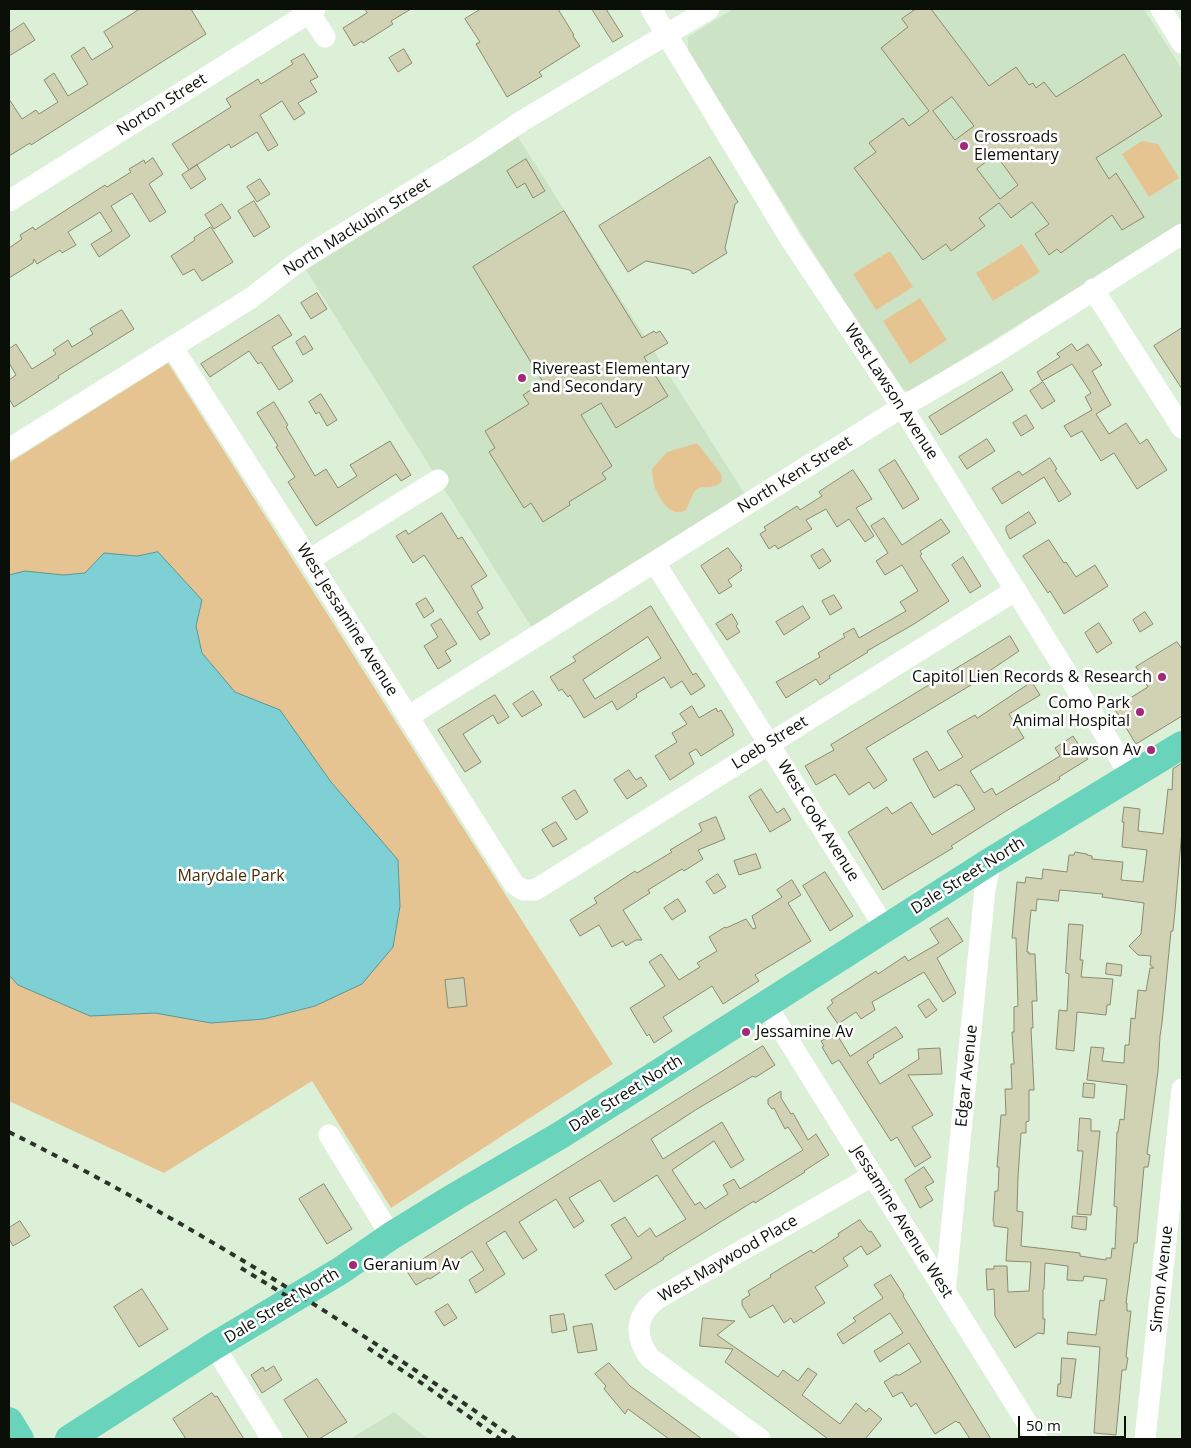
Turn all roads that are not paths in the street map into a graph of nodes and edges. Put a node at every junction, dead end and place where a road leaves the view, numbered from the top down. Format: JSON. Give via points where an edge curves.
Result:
{"nodes":[{"id":1,"x":651,"y":9,"type":"edge"},
{"id":2,"x":709,"y":9,"type":"edge"},
{"id":3,"x":1161,"y":9,"type":"edge"},
{"id":4,"x":311,"y":10,"type":"edge"},
{"id":5,"x":666,"y":33,"type":"junction"},
{"id":6,"x":325,"y":37,"type":"dead end"},
{"id":7,"x":1182,"y":43,"type":"edge"},
{"id":8,"x":9,"y":201,"type":"edge"},
{"id":9,"x":1182,"y":234,"type":"edge"},
{"id":10,"x":1094,"y":289,"type":"junction"},
{"id":11,"x":173,"y":348,"type":"junction"},
{"id":12,"x":902,"y":408,"type":"junction"},
{"id":13,"x":1182,"y":428,"type":"edge"},
{"id":14,"x":9,"y":449,"type":"edge"},
{"id":15,"x":438,"y":480,"type":"dead end"},
{"id":16,"x":309,"y":560,"type":"junction"},
{"id":17,"x":655,"y":563,"type":"junction"},
{"id":18,"x":1016,"y":590,"type":"junction"},
{"id":19,"x":409,"y":716,"type":"junction"},
{"id":20,"x":769,"y":744,"type":"junction"},
{"id":21,"x":1182,"y":745,"type":"edge"},
{"id":22,"x":1130,"y":775,"type":"junction"},
{"id":23,"x":991,"y":861,"type":"junction"},
{"id":24,"x":523,"y":890,"type":"joint"},
{"id":25,"x":885,"y":928,"type":"junction"},
{"id":26,"x":767,"y":1006,"type":"junction"},
{"id":27,"x":1182,"y":1089,"type":"edge"},
{"id":28,"x":329,"y":1135,"type":"dead end"},
{"id":29,"x":872,"y":1176,"type":"junction"},
{"id":30,"x":391,"y":1236,"type":"junction"},
{"id":31,"x":945,"y":1292,"type":"junction"},
{"id":32,"x":214,"y":1346,"type":"junction"},
{"id":33,"x":9,"y":1421,"type":"edge"},
{"id":34,"x":20,"y":1439,"type":"edge"},
{"id":35,"x":69,"y":1439,"type":"edge"},
{"id":36,"x":272,"y":1439,"type":"edge"},
{"id":37,"x":760,"y":1439,"type":"edge"},
{"id":38,"x":1037,"y":1439,"type":"edge"},
{"id":39,"x":1145,"y":1439,"type":"edge"}],
"edges":[{"from":1,"to":5,"type":"street","name":"West Lawson Avenue"},
{"from":2,"to":5,"type":"street","name":"North Mackubin Street"},
{"from":3,"to":7,"type":"street"},
{"from":4,"to":6,"type":"street"},
{"from":4,"to":8,"type":"street","name":"Norton Street"},
{"from":5,"to":11,"type":"street","name":"North Mackubin Street","via":[[299,261],[251,298]]},
{"from":5,"to":12,"type":"street","name":"West Lawson Avenue","via":[[792,240]]},
{"from":9,"to":10,"type":"street","name":"North Kent Street"},
{"from":10,"to":12,"type":"street","name":"North Kent Street"},
{"from":10,"to":13,"type":"street"},
{"from":11,"to":14,"type":"street","name":"North Mackubin Street"},
{"from":11,"to":16,"type":"street","name":"West Jessamine Avenue"},
{"from":12,"to":17,"type":"street","name":"North Kent Street"},
{"from":12,"to":18,"type":"street","name":"West Lawson Avenue"},
{"from":15,"to":16,"type":"street"},
{"from":16,"to":19,"type":"street","name":"West Jessamine Avenue"},
{"from":17,"to":19,"type":"street","name":"North Kent Street"},
{"from":17,"to":20,"type":"street","name":"West Cook Avenue"},
{"from":18,"to":20,"type":"street","name":"Loeb Street"},
{"from":18,"to":22,"type":"street","name":"West Lawson Avenue"},
{"from":19,"to":24,"type":"street","name":"West Jessamine Avenue","via":[[514,884]]},
{"from":20,"to":24,"type":"street","name":"Loeb Street","via":[[535,890]]},
{"from":20,"to":25,"type":"street","name":"West Cook Avenue"},
{"from":21,"to":22,"type":"main road","name":"Dale Street North"},
{"from":22,"to":23,"type":"main road","name":"Dale Street North"},
{"from":23,"to":25,"type":"main road","name":"Dale Street North"},
{"from":23,"to":31,"type":"street","name":"Edgar Avenue"},
{"from":25,"to":26,"type":"main road","name":"Dale Street North"},
{"from":26,"to":29,"type":"street","name":"Jessamine Avenue West"},
{"from":26,"to":30,"type":"main road","name":"Dale Street North"},
{"from":27,"to":39,"type":"street","name":"Simon Avenue"},
{"from":28,"to":30,"type":"street"},
{"from":29,"to":31,"type":"street","name":"Jessamine Avenue West"},
{"from":29,"to":37,"type":"street","name":"West Maywood Place","via":[[657,1299],[640,1319],[640,1340],[650,1358]]},
{"from":30,"to":32,"type":"main road","name":"Dale Street North","via":[[340,1271]]},
{"from":31,"to":38,"type":"street","name":"Jessamine Avenue West"},
{"from":32,"to":35,"type":"main road","name":"Dale Street North"},
{"from":32,"to":36,"type":"street"},
{"from":33,"to":34,"type":"main road"}]}
